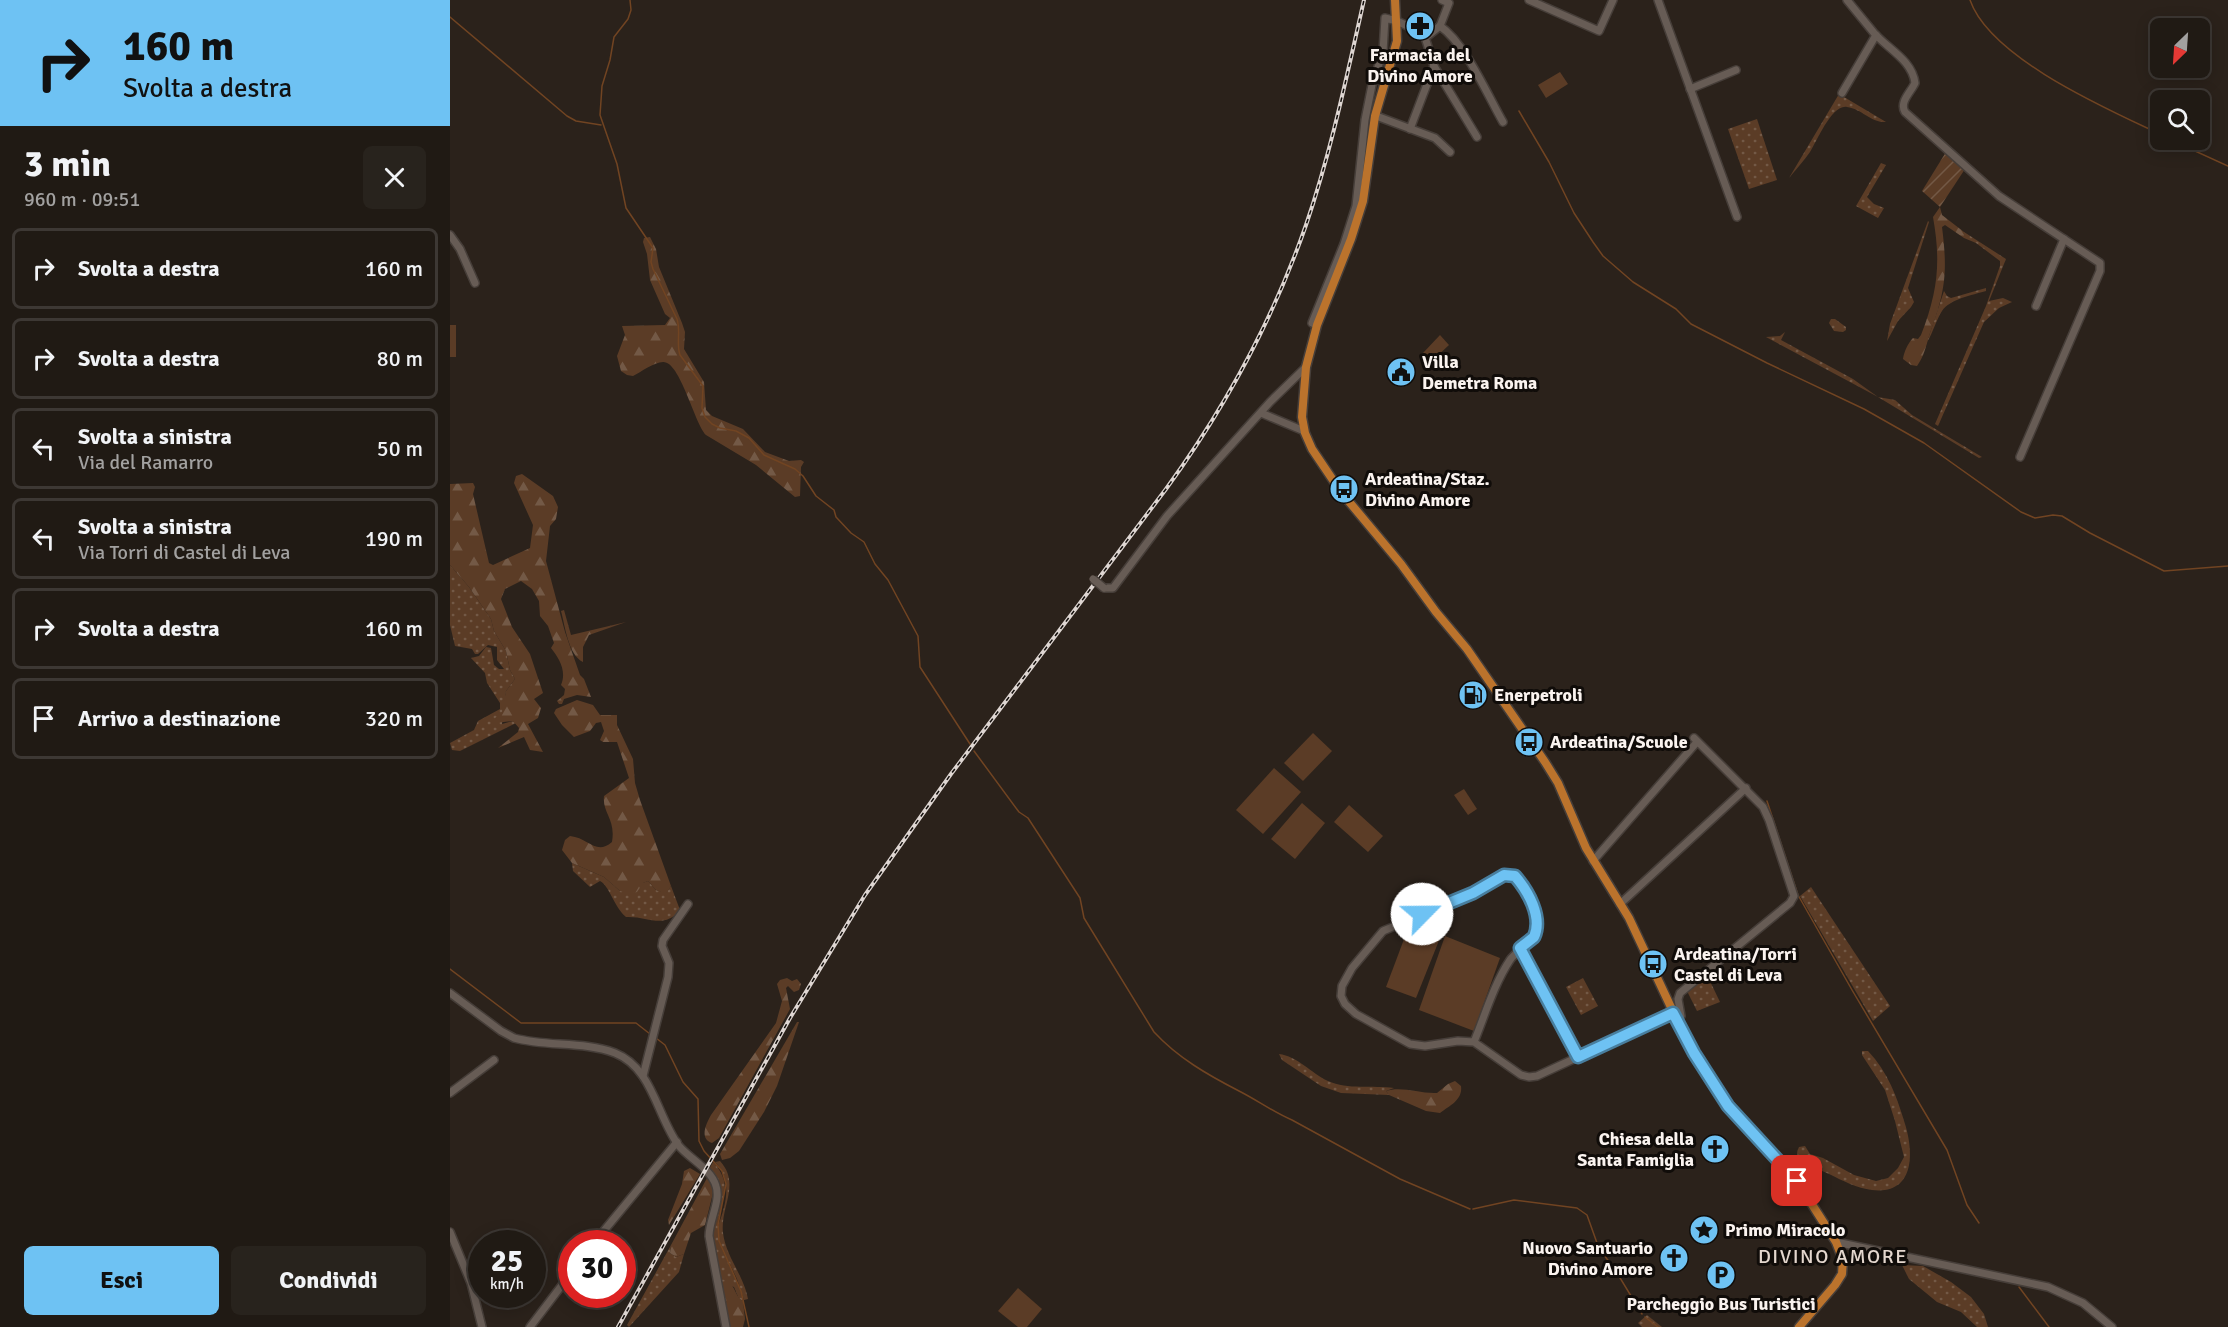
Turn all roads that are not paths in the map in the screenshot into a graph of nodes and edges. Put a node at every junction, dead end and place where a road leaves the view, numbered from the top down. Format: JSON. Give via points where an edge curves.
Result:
{"nodes":[{"id":1,"x":1395,"y":0,"type":"edge"},
{"id":2,"x":1442,"y":0,"type":"edge"},
{"id":3,"x":1529,"y":0,"type":"edge"},
{"id":4,"x":1613,"y":0,"type":"edge"},
{"id":5,"x":1658,"y":0,"type":"edge"},
{"id":6,"x":1847,"y":0,"type":"edge"},
{"id":7,"x":1397,"y":21,"type":"junction"},
{"id":8,"x":1440,"y":26,"type":"junction"},
{"id":9,"x":1876,"y":35,"type":"junction"},
{"id":10,"x":1425,"y":38,"type":"junction"},
{"id":11,"x":1434,"y":66,"type":"junction"},
{"id":12,"x":1736,"y":70,"type":"dead end"},
{"id":13,"x":1690,"y":89,"type":"junction"},
{"id":14,"x":1842,"y":93,"type":"dead end"},
{"id":15,"x":1379,"y":117,"type":"dead end"},
{"id":16,"x":1503,"y":122,"type":"dead end"},
{"id":17,"x":1410,"y":129,"type":"junction"},
{"id":18,"x":1477,"y":137,"type":"dead end"},
{"id":19,"x":1450,"y":152,"type":"dead end"},
{"id":20,"x":1737,"y":217,"type":"dead end"},
{"id":21,"x":450,"y":235,"type":"edge"},
{"id":22,"x":2064,"y":239,"type":"junction"},
{"id":23,"x":475,"y":283,"type":"dead end"},
{"id":24,"x":2036,"y":306,"type":"dead end"},
{"id":25,"x":1317,"y":325,"type":"junction"},
{"id":26,"x":1306,"y":367,"type":"junction"},
{"id":27,"x":1261,"y":413,"type":"junction"},
{"id":28,"x":1304,"y":430,"type":"junction"},
{"id":29,"x":2020,"y":457,"type":"dead end"},
{"id":30,"x":1093,"y":579,"type":"dead end"},
{"id":31,"x":1746,"y":788,"type":"junction"},
{"id":32,"x":1593,"y":861,"type":"junction"},
{"id":33,"x":688,"y":904,"type":"dead end"},
{"id":34,"x":1620,"y":904,"type":"junction"},
{"id":35,"x":1520,"y":948,"type":"junction"},
{"id":36,"x":450,"y":993,"type":"edge"},
{"id":37,"x":1675,"y":1017,"type":"junction"},
{"id":38,"x":1474,"y":1042,"type":"junction"},
{"id":39,"x":1578,"y":1057,"type":"junction"},
{"id":40,"x":494,"y":1060,"type":"dead end"},
{"id":41,"x":643,"y":1076,"type":"junction"},
{"id":42,"x":450,"y":1094,"type":"edge"},
{"id":43,"x":677,"y":1142,"type":"junction"},
{"id":44,"x":605,"y":1230,"type":"edge"},
{"id":45,"x":450,"y":1233,"type":"edge"},
{"id":46,"x":1836,"y":1242,"type":"junction"},
{"id":47,"x":558,"y":1290,"type":"edge"},
{"id":48,"x":482,"y":1327,"type":"edge"},
{"id":49,"x":530,"y":1327,"type":"edge"},
{"id":50,"x":726,"y":1327,"type":"edge"},
{"id":51,"x":1799,"y":1327,"type":"edge"},
{"id":52,"x":2112,"y":1327,"type":"edge"}],
"edges":[{"from":1,"to":7,"type":"main road"},
{"from":2,"to":8,"type":"street","via":[[1449,3]]},
{"from":3,"to":4,"type":"street","via":[[1599,31]]},
{"from":5,"to":13,"type":"street"},
{"from":6,"to":9,"type":"street"},
{"from":7,"to":10,"type":"street"},
{"from":7,"to":25,"type":"main road","via":[[1396,47],[1375,116],[1360,213]]},
{"from":7,"to":25,"type":"street","via":[[1385,18],[1383,52],[1365,120],[1356,206],[1312,323]]},
{"from":8,"to":10,"type":"street"},
{"from":8,"to":16,"type":"street","via":[[1460,46]]},
{"from":9,"to":14,"type":"street"},
{"from":9,"to":22,"type":"street","via":[[1903,59],[1913,76],[1915,83],[1903,105],[1905,112],[2000,196]]},
{"from":10,"to":11,"type":"street"},
{"from":11,"to":17,"type":"street"},
{"from":11,"to":18,"type":"street"},
{"from":12,"to":13,"type":"street"},
{"from":13,"to":20,"type":"street"},
{"from":15,"to":17,"type":"street"},
{"from":17,"to":19,"type":"street","via":[[1438,139]]},
{"from":21,"to":23,"type":"street"},
{"from":22,"to":24,"type":"street"},
{"from":22,"to":29,"type":"street","via":[[2096,260],[2101,268]]},
{"from":25,"to":26,"type":"main road"},
{"from":26,"to":27,"type":"street"},
{"from":26,"to":28,"type":"main road"},
{"from":27,"to":28,"type":"street"},
{"from":27,"to":30,"type":"street","bridge":true,"via":[[1167,516],[1113,588],[1104,588]]},
{"from":28,"to":32,"type":"main road","via":[[1341,492],[1467,650],[1545,762]]},
{"from":31,"to":32,"type":"street","via":[[1696,740]]},
{"from":31,"to":34,"type":"street"},
{"from":31,"to":37,"type":"street","via":[[1767,814],[1793,898],[1680,992],[1681,1017]]},
{"from":32,"to":34,"type":"main road"},
{"from":33,"to":41,"type":"street","via":[[663,940],[668,977]]},
{"from":34,"to":37,"type":"main road"},
{"from":35,"to":38,"type":"street","via":[[1501,975]]},
{"from":35,"to":38,"type":"street","via":[[1534,937],[1536,918],[1521,884],[1508,874],[1383,931],[1343,983],[1341,996],[1348,1007],[1407,1043],[1425,1046]]},
{"from":35,"to":39,"type":"street"},
{"from":36,"to":41,"type":"street","via":[[511,1036],[611,1052],[627,1060]]},
{"from":37,"to":39,"type":"street"},
{"from":37,"to":46,"type":"main road","via":[[1728,1106],[1793,1175]]},
{"from":38,"to":39,"type":"street","via":[[1529,1077]]},
{"from":40,"to":42,"type":"street"},
{"from":41,"to":43,"type":"street"},
{"from":43,"to":44,"type":"street"},
{"from":43,"to":50,"type":"street","via":[[717,1188],[709,1236]]},
{"from":45,"to":48,"type":"street","via":[[471,1283]]},
{"from":46,"to":51,"type":"main road","via":[[1842,1274]]},
{"from":46,"to":52,"type":"street","via":[[2048,1287],[2083,1304]]},
{"from":47,"to":49,"type":"street"}]}
